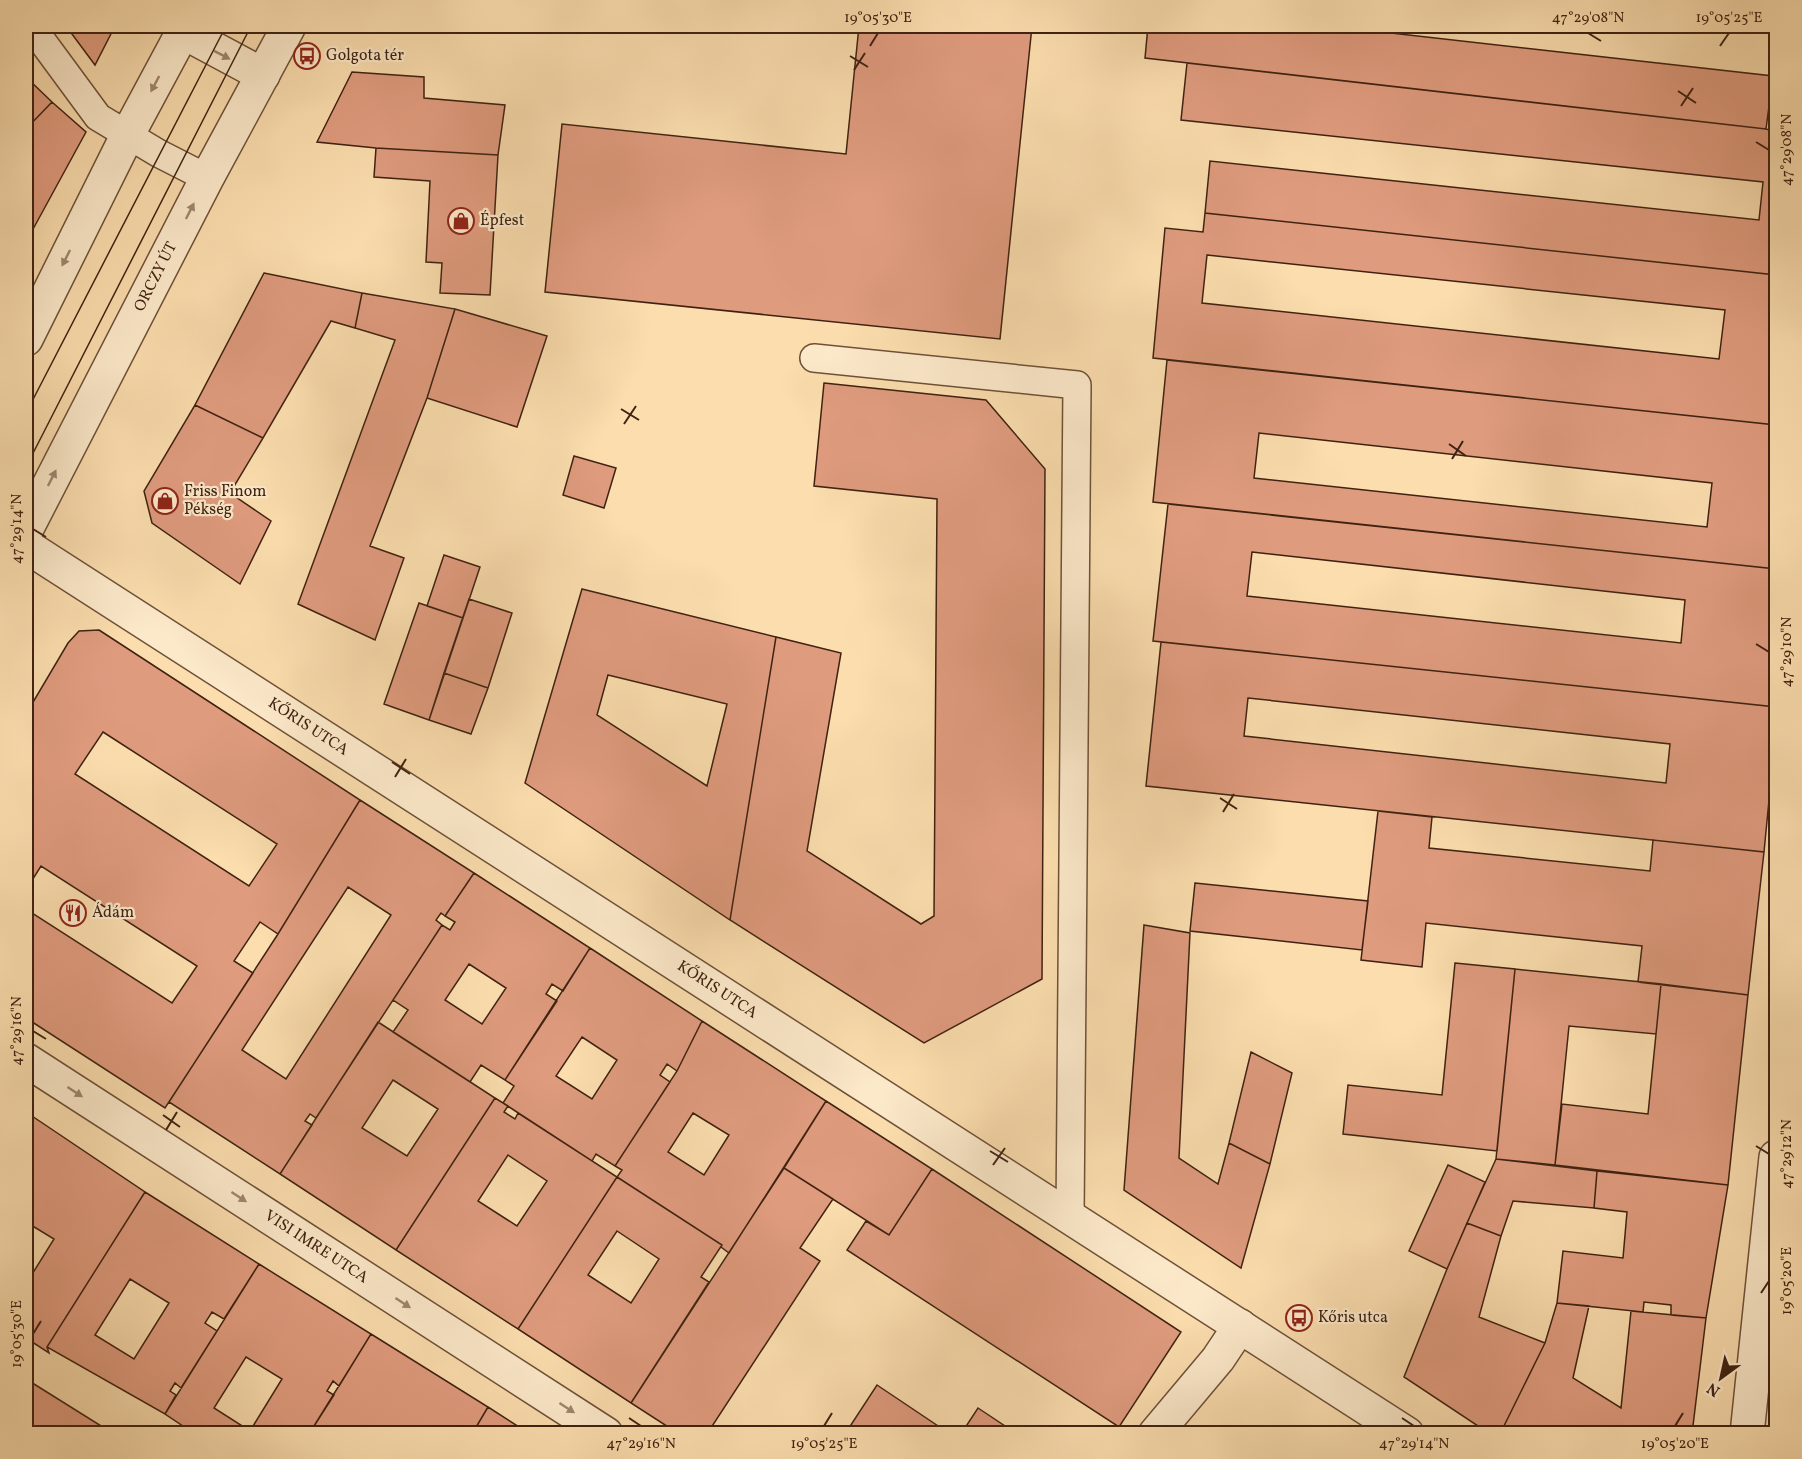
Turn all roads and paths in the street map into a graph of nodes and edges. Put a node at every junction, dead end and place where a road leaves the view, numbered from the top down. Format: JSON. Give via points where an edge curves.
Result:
{"nodes":[{"id":1,"x":31,"y":26,"type":"edge"},
{"id":2,"x":289,"y":26,"type":"edge"},
{"id":3,"x":183,"y":28,"type":"edge"},
{"id":4,"x":263,"y":75,"type":"junction"},
{"id":5,"x":128,"y":134,"type":"junction"},
{"id":6,"x":207,"y":178,"type":"junction"},
{"id":7,"x":26,"y":339,"type":"edge"},
{"id":8,"x":814,"y":358,"type":"dead end"},
{"id":9,"x":26,"y":530,"type":"edge"},
{"id":10,"x":26,"y":546,"type":"edge"},
{"id":11,"x":26,"y":1060,"type":"edge"},
{"id":12,"x":1776,"y":1157,"type":"edge"},
{"id":13,"x":1070,"y":1217,"type":"junction"},
{"id":14,"x":1240,"y":1326,"type":"junction"},
{"id":15,"x":606,"y":1434,"type":"edge"},
{"id":16,"x":1155,"y":1434,"type":"edge"},
{"id":17,"x":1407,"y":1434,"type":"edge"},
{"id":18,"x":1747,"y":1434,"type":"edge"}],
"edges":[{"from":1,"to":5,"type":"lane","via":[[98,117]]},
{"from":2,"to":4,"type":"street","name":"ORCZY ÚT"},
{"from":3,"to":4,"type":"street","one_way":true},
{"from":3,"to":5,"type":"street","one_way":true},
{"from":4,"to":6,"type":"street","name":"ORCZY ÚT"},
{"from":5,"to":6,"type":"lane"},
{"from":5,"to":7,"type":"street","one_way":true},
{"from":9,"to":6,"type":"street","name":"ORCZY ÚT","one_way":true},
{"from":8,"to":13,"type":"lane","via":[[1077,384]]},
{"from":10,"to":13,"type":"street","name":"KŐRIS UTCA"},
{"from":11,"to":15,"type":"street","name":"VISI IMRE UTCA","one_way":true},
{"from":12,"to":18,"type":"street"},
{"from":13,"to":14,"type":"street","name":"KŐRIS UTCA"},
{"from":14,"to":16,"type":"street","via":[[1218,1359]]},
{"from":14,"to":17,"type":"street","name":"KŐRIS UTCA"}]}
